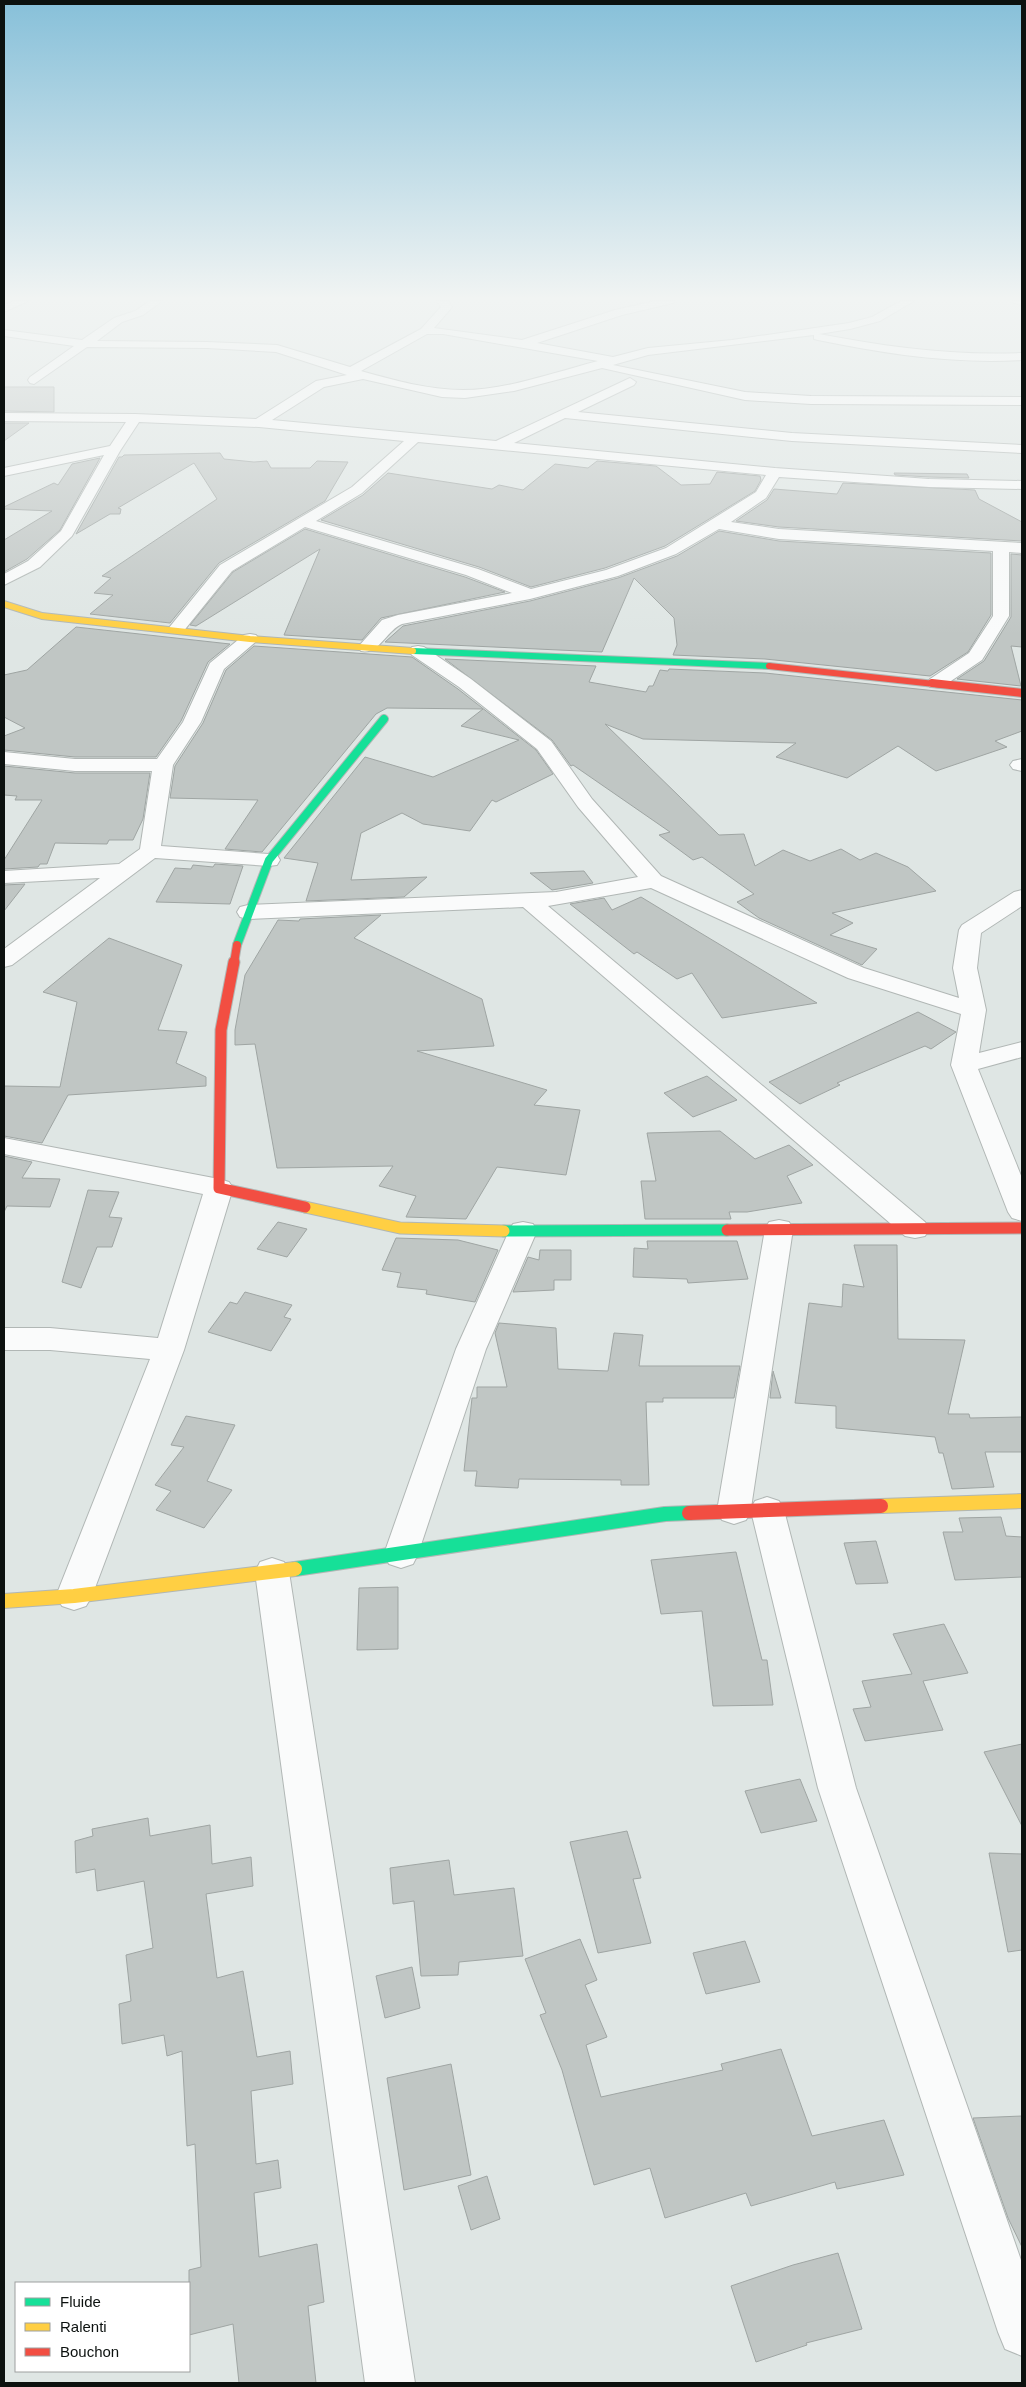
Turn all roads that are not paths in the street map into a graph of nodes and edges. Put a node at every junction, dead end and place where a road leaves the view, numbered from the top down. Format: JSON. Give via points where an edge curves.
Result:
{"nodes":[{"id":1,"x":276,"y":412,"type":"edge"},
{"id":2,"x":566,"y":412,"type":"edge"},
{"id":3,"x":563,"y":414,"type":"junction"},
{"id":4,"x":4,"y":417,"type":"edge"},
{"id":5,"x":135,"y":418,"type":"junction"},
{"id":6,"x":259,"y":423,"type":"junction"},
{"id":7,"x":414,"y":438,"type":"junction"},
{"id":8,"x":499,"y":445,"type":"junction"},
{"id":9,"x":114,"y":449,"type":"junction"},
{"id":10,"x":1022,"y":449,"type":"edge"},
{"id":11,"x":4,"y":472,"type":"edge"},
{"id":12,"x":775,"y":472,"type":"junction"},
{"id":13,"x":1022,"y":485,"type":"edge"},
{"id":14,"x":304,"y":522,"type":"junction"},
{"id":15,"x":717,"y":524,"type":"junction"},
{"id":16,"x":1001,"y":547,"type":"junction"},
{"id":17,"x":1022,"y":548,"type":"edge"},
{"id":18,"x":4,"y":580,"type":"edge"},
{"id":19,"x":530,"y":594,"type":"junction"},
{"id":20,"x":4,"y":604,"type":"edge"},
{"id":21,"x":176,"y":629,"type":"junction"},
{"id":22,"x":250,"y":639,"type":"junction"},
{"id":23,"x":367,"y":647,"type":"junction"},
{"id":24,"x":418,"y":651,"type":"junction"},
{"id":25,"x":936,"y":683,"type":"junction"},
{"id":26,"x":1022,"y":693,"type":"edge"},
{"id":27,"x":384,"y":719,"type":"dead end"},
{"id":28,"x":4,"y":758,"type":"edge"},
{"id":29,"x":163,"y":764,"type":"junction"},
{"id":30,"x":150,"y":851,"type":"junction"},
{"id":31,"x":268,"y":860,"type":"junction"},
{"id":32,"x":124,"y":870,"type":"junction"},
{"id":33,"x":4,"y":877,"type":"edge"},
{"id":34,"x":653,"y":882,"type":"junction"},
{"id":35,"x":1022,"y":897,"type":"edge"},
{"id":36,"x":528,"y":900,"type":"junction"},
{"id":37,"x":248,"y":912,"type":"junction"},
{"id":38,"x":4,"y":960,"type":"edge"},
{"id":39,"x":974,"y":1010,"type":"junction"},
{"id":40,"x":1022,"y":1049,"type":"edge"},
{"id":41,"x":964,"y":1065,"type":"junction"},
{"id":42,"x":4,"y":1146,"type":"edge"},
{"id":43,"x":219,"y":1188,"type":"junction"},
{"id":44,"x":1022,"y":1212,"type":"edge"},
{"id":45,"x":915,"y":1228,"type":"junction"},
{"id":46,"x":1022,"y":1228,"type":"edge"},
{"id":47,"x":780,"y":1229,"type":"junction"},
{"id":48,"x":523,"y":1231,"type":"junction"},
{"id":49,"x":4,"y":1338,"type":"edge"},
{"id":50,"x":169,"y":1350,"type":"junction"},
{"id":51,"x":1022,"y":1501,"type":"edge"},
{"id":52,"x":750,"y":1511,"type":"junction"},
{"id":53,"x":401,"y":1554,"type":"junction"},
{"id":54,"x":272,"y":1572,"type":"junction"},
{"id":55,"x":74,"y":1596,"type":"junction"},
{"id":56,"x":4,"y":1600,"type":"edge"},
{"id":57,"x":1022,"y":2332,"type":"edge"},
{"id":58,"x":390,"y":2383,"type":"edge"}],
"edges":[{"from":1,"to":6,"type":"street"},
{"from":2,"to":3,"type":"street"},
{"from":3,"to":8,"type":"street"},
{"from":3,"to":10,"type":"street","via":[[792,436]]},
{"from":4,"to":5,"type":"street"},
{"from":5,"to":6,"type":"street"},
{"from":5,"to":9,"type":"street"},
{"from":6,"to":7,"type":"street"},
{"from":7,"to":8,"type":"street"},
{"from":7,"to":14,"type":"street","via":[[357,490]]},
{"from":8,"to":12,"type":"street"},
{"from":9,"to":11,"type":"street"},
{"from":9,"to":18,"type":"street","via":[[67,533],[34,564]]},
{"from":12,"to":13,"type":"street","via":[[929,483]]},
{"from":12,"to":15,"type":"street","via":[[761,495]]},
{"from":14,"to":19,"type":"street","via":[[472,572]]},
{"from":14,"to":21,"type":"street","via":[[226,568]]},
{"from":15,"to":16,"type":"street","via":[[778,534]]},
{"from":15,"to":19,"type":"street","via":[[671,551],[621,570]]},
{"from":16,"to":17,"type":"street"},
{"from":16,"to":25,"type":"street","via":[[1001,616],[976,656]]},
{"from":19,"to":23,"type":"street","via":[[398,620],[388,624]]},
{"from":20,"to":21,"type":"street","via":[[42,616]]},
{"from":21,"to":22,"type":"street"},
{"from":22,"to":23,"type":"street"},
{"from":22,"to":29,"type":"street","via":[[216,667],[192,722]]},
{"from":23,"to":24,"type":"street"},
{"from":24,"to":25,"type":"street","via":[[765,666]]},
{"from":24,"to":34,"type":"street","via":[[544,745],[585,803]]},
{"from":25,"to":26,"type":"street"},
{"from":27,"to":31,"type":"street"},
{"from":28,"to":29,"type":"street","via":[[75,765]]},
{"from":29,"to":30,"type":"street"},
{"from":30,"to":31,"type":"street"},
{"from":30,"to":32,"type":"street"},
{"from":31,"to":37,"type":"street"},
{"from":32,"to":33,"type":"street"},
{"from":32,"to":38,"type":"street"},
{"from":34,"to":36,"type":"street","via":[[556,899]]},
{"from":34,"to":39,"type":"street","via":[[856,973]]},
{"from":35,"to":39,"type":"street","via":[[970,930],[965,968]]},
{"from":36,"to":37,"type":"street"},
{"from":36,"to":45,"type":"street"},
{"from":37,"to":43,"type":"street","via":[[239,935],[221,1030]]},
{"from":39,"to":41,"type":"street"},
{"from":40,"to":41,"type":"street"},
{"from":41,"to":44,"type":"street"},
{"from":42,"to":43,"type":"street"},
{"from":43,"to":48,"type":"street","via":[[400,1228]]},
{"from":43,"to":50,"type":"street"},
{"from":45,"to":46,"type":"street"},
{"from":45,"to":47,"type":"street"},
{"from":47,"to":48,"type":"street"},
{"from":47,"to":52,"type":"street"},
{"from":48,"to":53,"type":"street","via":[[470,1349]]},
{"from":49,"to":50,"type":"street"},
{"from":50,"to":55,"type":"street"},
{"from":51,"to":52,"type":"street"},
{"from":52,"to":53,"type":"street","via":[[665,1514]]},
{"from":52,"to":57,"type":"street","via":[[837,1788]]},
{"from":53,"to":54,"type":"street"},
{"from":54,"to":55,"type":"street"},
{"from":54,"to":58,"type":"street"},
{"from":55,"to":56,"type":"street"}]}
